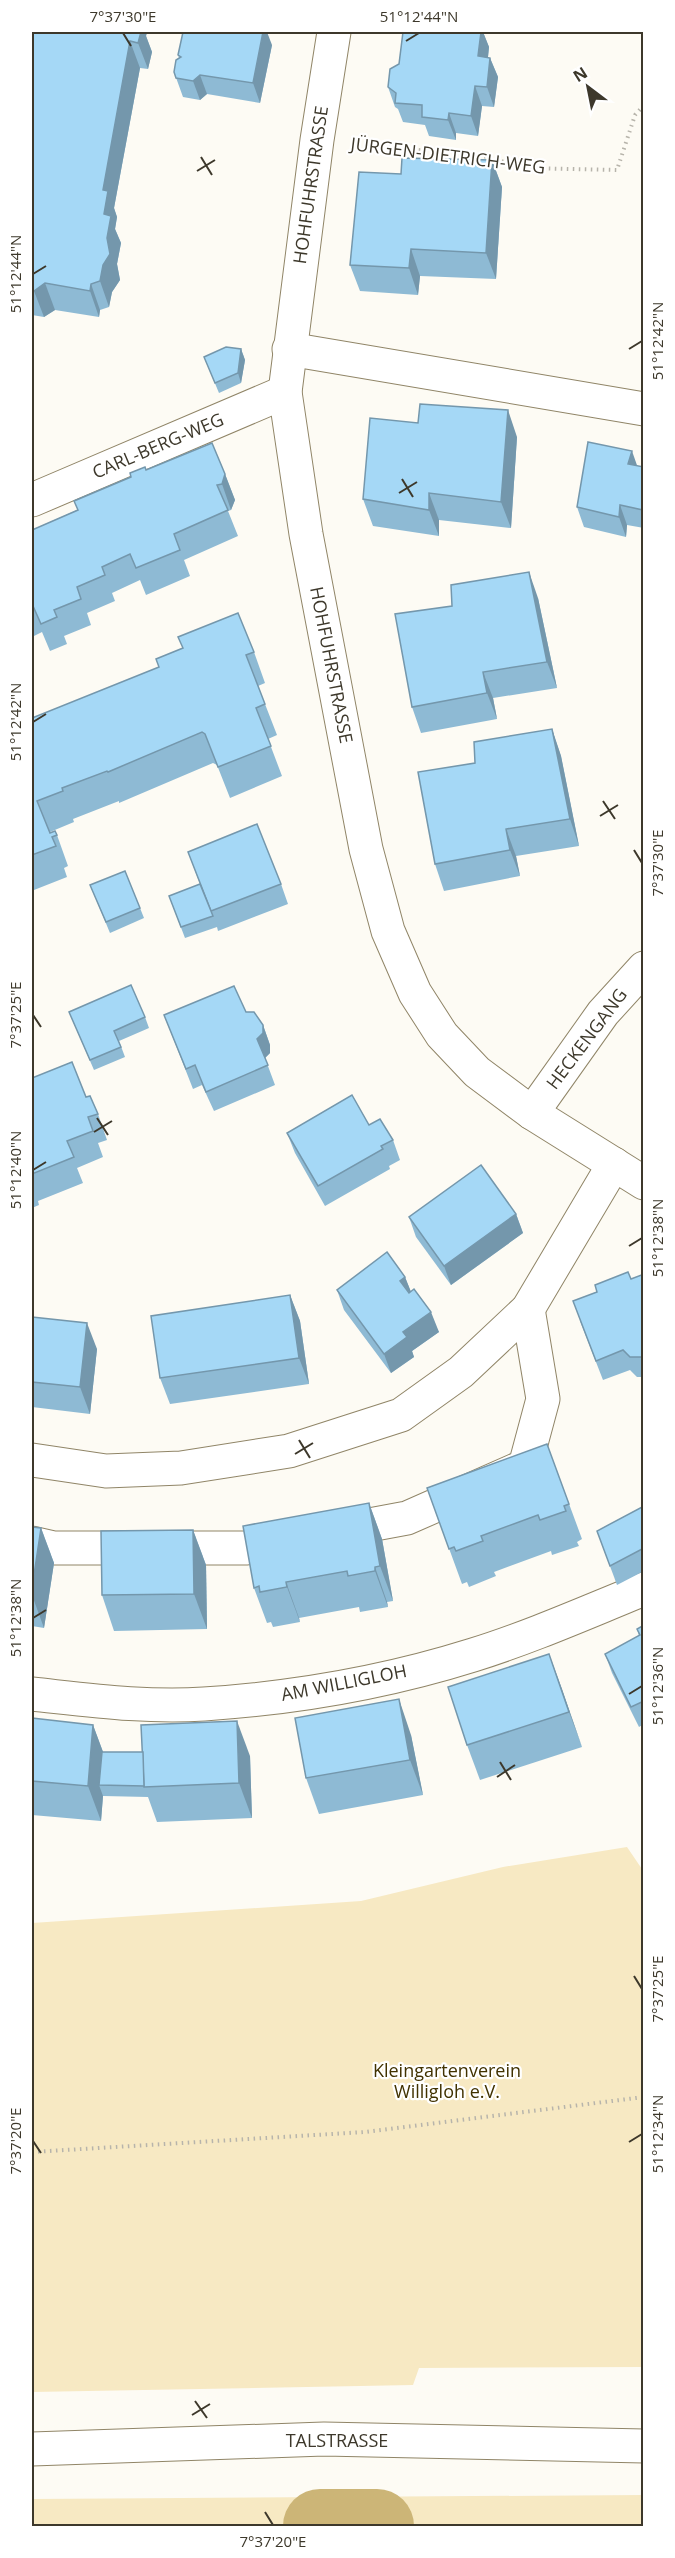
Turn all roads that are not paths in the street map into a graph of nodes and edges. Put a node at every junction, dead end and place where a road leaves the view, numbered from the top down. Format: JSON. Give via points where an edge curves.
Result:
{"nodes":[{"id":1,"x":334,"y":32,"type":"edge"},
{"id":2,"x":289,"y":349,"type":"junction"},
{"id":3,"x":285,"y":392,"type":"junction"},
{"id":4,"x":644,"y":409,"type":"edge"},
{"id":5,"x":32,"y":500,"type":"edge"},
{"id":6,"x":644,"y":968,"type":"edge"},
{"id":7,"x":532,"y":1113,"type":"junction"},
{"id":8,"x":614,"y":1164,"type":"junction"},
{"id":9,"x":644,"y":1183,"type":"edge"},
{"id":10,"x":528,"y":1309,"type":"junction"},
{"id":11,"x":32,"y":1460,"type":"edge"},
{"id":12,"x":32,"y":1543,"type":"edge"},
{"id":13,"x":644,"y":1589,"type":"edge"},
{"id":14,"x":32,"y":1694,"type":"edge"},
{"id":15,"x":644,"y":2446,"type":"edge"},
{"id":16,"x":32,"y":2449,"type":"edge"}],
"edges":[{"from":1,"to":2,"type":"street","name":"HOHFUHRSTRASSE"},
{"from":2,"to":3,"type":"street","name":"HOHFUHRSTRASSE"},
{"from":2,"to":4,"type":"street"},
{"from":3,"to":5,"type":"street","name":"CARL-BERG-WEG"},
{"from":3,"to":7,"type":"street","name":"HOHFUHRSTRASSE","via":[[306,534],[366,849],[388,931],[415,993],[442,1035],[477,1072]]},
{"from":6,"to":7,"type":"street","name":"HECKENGANG","via":[[603,1013]]},
{"from":7,"to":8,"type":"street","name":"HOHFUHRSTRASSE"},
{"from":8,"to":9,"type":"street","name":"HOHFUHRSTRASSE"},
{"from":8,"to":10,"type":"street"},
{"from":10,"to":11,"type":"street","via":[[461,1372],[401,1414],[289,1451],[181,1468],[106,1471]]},
{"from":10,"to":12,"type":"street","via":[[543,1399],[525,1466],[406,1518],[246,1548],[54,1548]]},
{"from":13,"to":14,"type":"street","name":"AM WILLIGLOH","via":[[473,1655],[305,1693],[203,1704],[121,1703]]},
{"from":15,"to":16,"type":"street","name":"TALSTRASSE","via":[[324,2439]]}]}
